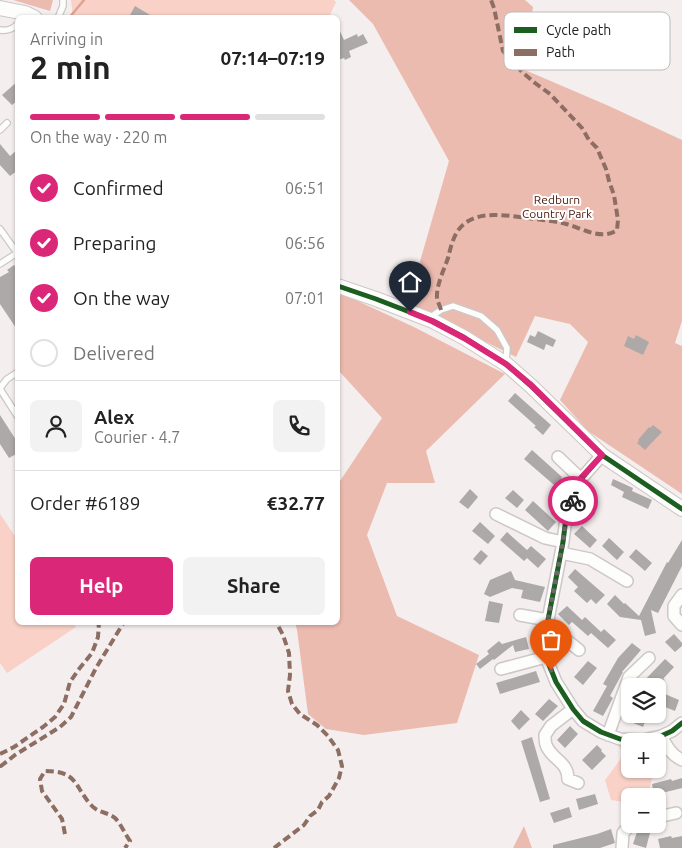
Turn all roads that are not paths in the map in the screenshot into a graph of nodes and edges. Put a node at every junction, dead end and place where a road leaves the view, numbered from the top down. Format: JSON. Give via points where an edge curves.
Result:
{"nodes":[{"id":1,"x":63,"y":0,"type":"edge"},
{"id":2,"x":0,"y":8,"type":"edge"},
{"id":3,"x":18,"y":15,"type":"edge"},
{"id":4,"x":59,"y":15,"type":"edge"},
{"id":5,"x":15,"y":27,"type":"edge"},
{"id":6,"x":0,"y":30,"type":"edge"},
{"id":7,"x":7,"y":123,"type":"dead end"},
{"id":8,"x":0,"y":130,"type":"edge"},
{"id":9,"x":0,"y":229,"type":"edge"},
{"id":10,"x":15,"y":250,"type":"edge"},
{"id":11,"x":15,"y":254,"type":"edge"},
{"id":12,"x":0,"y":264,"type":"edge"},
{"id":13,"x":340,"y":287,"type":"edge"},
{"id":14,"x":427,"y":319,"type":"junction"},
{"id":15,"x":506,"y":364,"type":"junction"},
{"id":16,"x":15,"y":374,"type":"edge"},
{"id":17,"x":0,"y":389,"type":"edge"},
{"id":18,"x":15,"y":412,"type":"edge"},
{"id":19,"x":602,"y":455,"type":"junction"},
{"id":20,"x":558,"y":457,"type":"dead end"},
{"id":21,"x":581,"y":478,"type":"junction"},
{"id":22,"x":682,"y":509,"type":"edge"},
{"id":23,"x":496,"y":514,"type":"dead end"},
{"id":24,"x":562,"y":547,"type":"junction"},
{"id":25,"x":627,"y":581,"type":"dead end"},
{"id":26,"x":682,"y":595,"type":"edge"},
{"id":27,"x":520,"y":615,"type":"dead end"},
{"id":28,"x":682,"y":625,"type":"edge"},
{"id":29,"x":547,"y":626,"type":"junction"},
{"id":30,"x":579,"y":650,"type":"dead end"},
{"id":31,"x":546,"y":657,"type":"junction"},
{"id":32,"x":649,"y":658,"type":"dead end"},
{"id":33,"x":501,"y":668,"type":"dead end"},
{"id":34,"x":573,"y":709,"type":"junction"},
{"id":35,"x":682,"y":723,"type":"edge"},
{"id":36,"x":666,"y":734,"type":"edge"},
{"id":37,"x":608,"y":735,"type":"junction"},
{"id":38,"x":621,"y":739,"type":"edge"},
{"id":39,"x":666,"y":745,"type":"edge"},
{"id":40,"x":682,"y":760,"type":"edge"},
{"id":41,"x":578,"y":783,"type":"dead end"},
{"id":42,"x":676,"y":813,"type":"dead end"},
{"id":43,"x":666,"y":815,"type":"edge"},
{"id":44,"x":623,"y":833,"type":"edge"},
{"id":45,"x":622,"y":848,"type":"edge"}],
"edges":[{"from":1,"to":4,"type":"lane"},
{"from":2,"to":3,"type":"street"},
{"from":5,"to":6,"type":"lane"},
{"from":7,"to":8,"type":"lane"},
{"from":9,"to":10,"type":"lane"},
{"from":11,"to":12,"type":"lane"},
{"from":13,"to":14,"type":"street"},
{"from":14,"to":15,"type":"street"},
{"from":14,"to":15,"type":"lane","via":[[453,306],[481,316],[497,330],[507,348]]},
{"from":15,"to":19,"type":"street"},
{"from":16,"to":17,"type":"lane"},
{"from":17,"to":18,"type":"lane"},
{"from":19,"to":21,"type":"street"},
{"from":19,"to":22,"type":"street"},
{"from":20,"to":21,"type":"street"},
{"from":21,"to":24,"type":"street","via":[[566,518]]},
{"from":23,"to":24,"type":"street"},
{"from":24,"to":25,"type":"street"},
{"from":24,"to":29,"type":"street"},
{"from":26,"to":28,"type":"street","via":[[674,606],[674,616]]},
{"from":27,"to":29,"type":"street"},
{"from":29,"to":30,"type":"street"},
{"from":29,"to":31,"type":"street"},
{"from":31,"to":33,"type":"street"},
{"from":31,"to":34,"type":"street","via":[[556,682]]},
{"from":32,"to":37,"type":"street","via":[[629,677]]},
{"from":34,"to":37,"type":"street","via":[[583,721]]},
{"from":34,"to":41,"type":"street","via":[[551,726],[545,735],[547,747],[563,764],[568,779]]},
{"from":35,"to":36,"type":"street"},
{"from":37,"to":38,"type":"street"},
{"from":39,"to":40,"type":"street","via":[[675,757]]},
{"from":42,"to":43,"type":"street"},
{"from":44,"to":45,"type":"street"}]}
